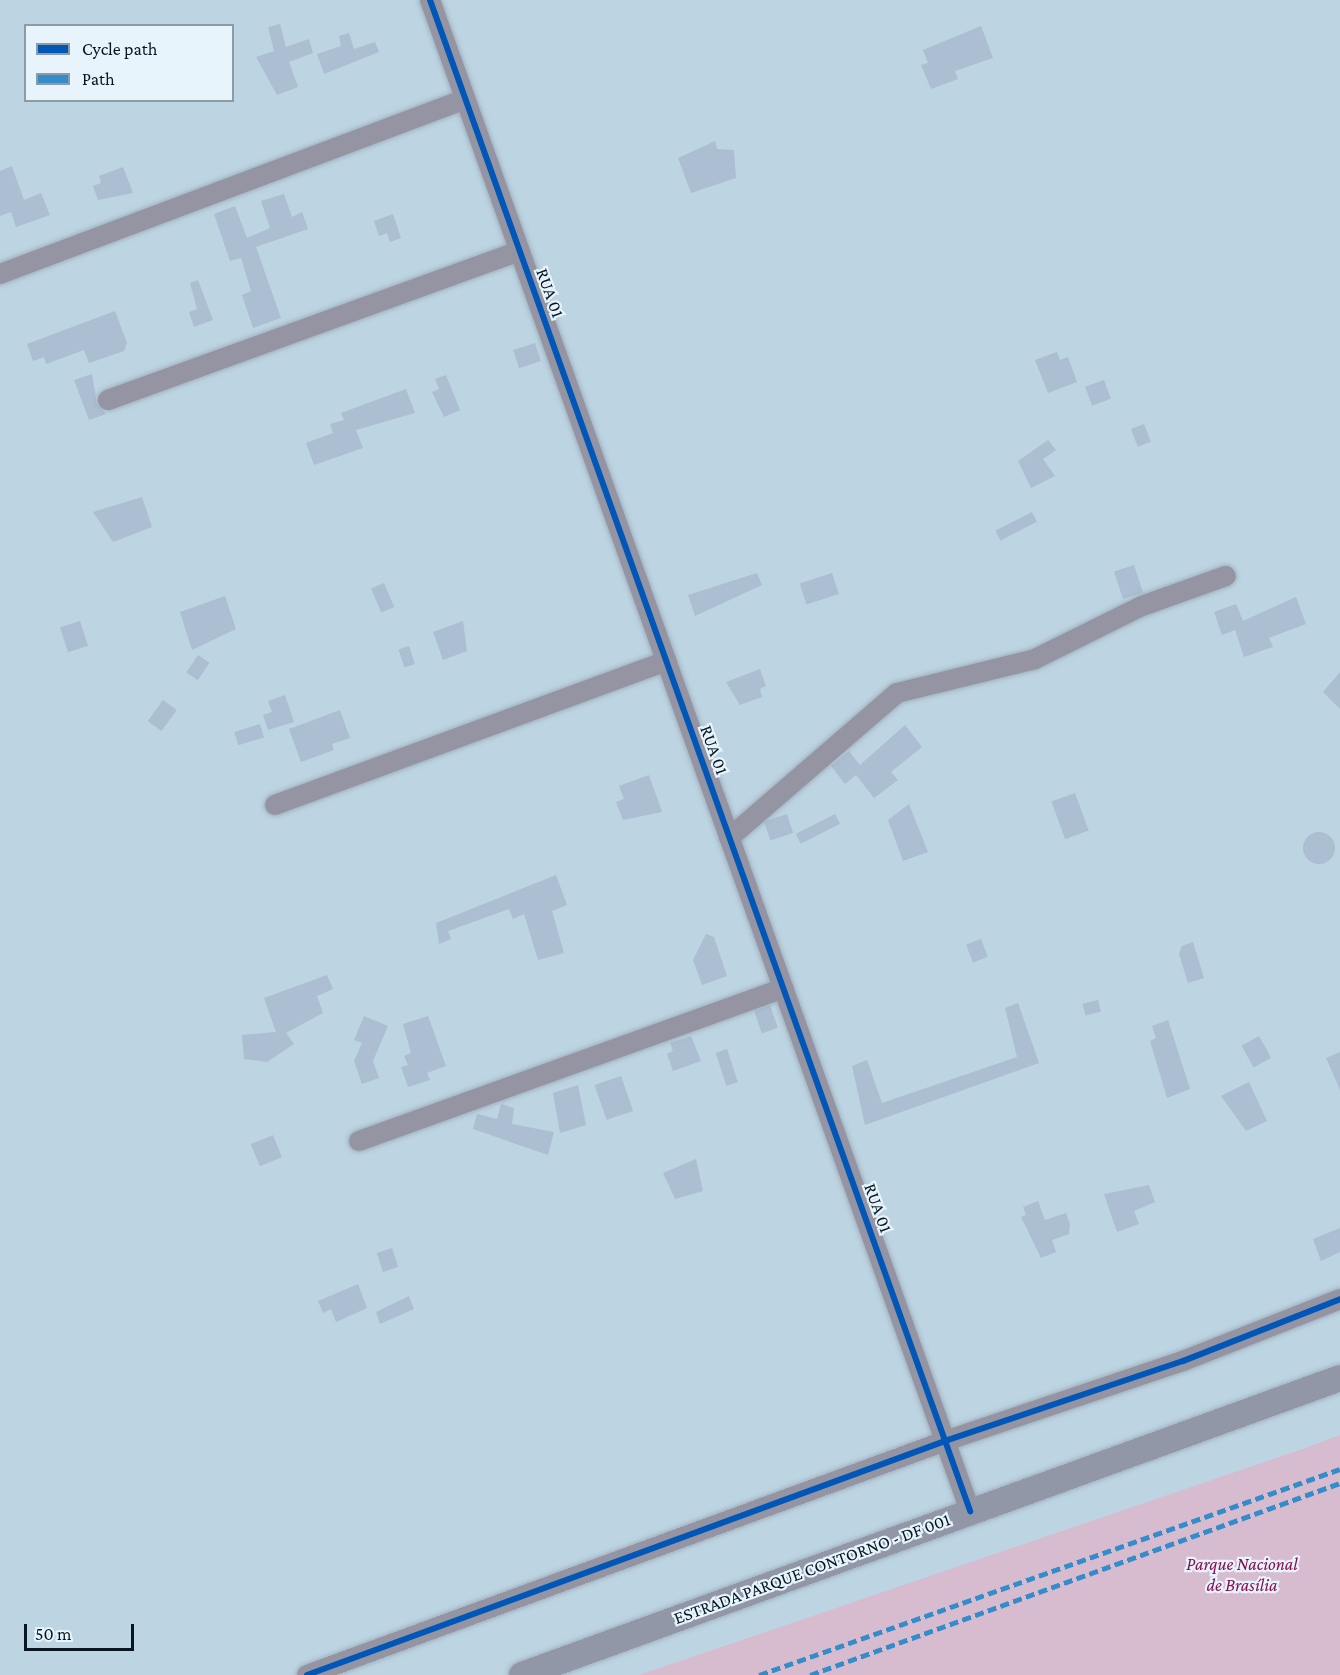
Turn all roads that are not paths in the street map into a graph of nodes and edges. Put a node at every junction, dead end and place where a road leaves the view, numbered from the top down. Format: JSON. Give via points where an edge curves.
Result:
{"nodes":[{"id":1,"x":430,"y":0,"type":"edge"},
{"id":2,"x":465,"y":99,"type":"junction"},
{"id":3,"x":519,"y":251,"type":"junction"},
{"id":4,"x":0,"y":273,"type":"edge"},
{"id":5,"x":108,"y":400,"type":"dead end"},
{"id":6,"x":1226,"y":576,"type":"dead end"},
{"id":7,"x":666,"y":661,"type":"junction"},
{"id":8,"x":275,"y":805,"type":"dead end"},
{"id":9,"x":729,"y":838,"type":"junction"},
{"id":10,"x":783,"y":988,"type":"junction"},
{"id":11,"x":359,"y":1141,"type":"dead end"},
{"id":12,"x":1340,"y":1299,"type":"edge"},
{"id":13,"x":1340,"y":1378,"type":"edge"},
{"id":14,"x":945,"y":1441,"type":"junction"},
{"id":15,"x":970,"y":1511,"type":"junction"},
{"id":16,"x":307,"y":1675,"type":"edge"},
{"id":17,"x":522,"y":1675,"type":"edge"}],
"edges":[{"from":1,"to":2,"type":"street","name":"RUA 01"},
{"from":2,"to":3,"type":"street","name":"RUA 01"},
{"from":2,"to":4,"type":"street"},
{"from":3,"to":5,"type":"street"},
{"from":3,"to":7,"type":"street","name":"RUA 01"},
{"from":6,"to":9,"type":"street","via":[[1142,606],[1035,659],[897,693]]},
{"from":7,"to":8,"type":"street"},
{"from":7,"to":9,"type":"street","name":"RUA 01"},
{"from":9,"to":10,"type":"street","name":"RUA 01"},
{"from":10,"to":11,"type":"street"},
{"from":10,"to":14,"type":"street","name":"RUA 01"},
{"from":12,"to":14,"type":"street","via":[[1183,1361]]},
{"from":13,"to":15,"type":"main road","name":"ESTRADA PARQUE CONTORNO - DF 001"},
{"from":14,"to":15,"type":"street","name":"RUA 01"},
{"from":14,"to":16,"type":"street"},
{"from":15,"to":17,"type":"main road","name":"ESTRADA PARQUE CONTORNO - DF 001"}]}
